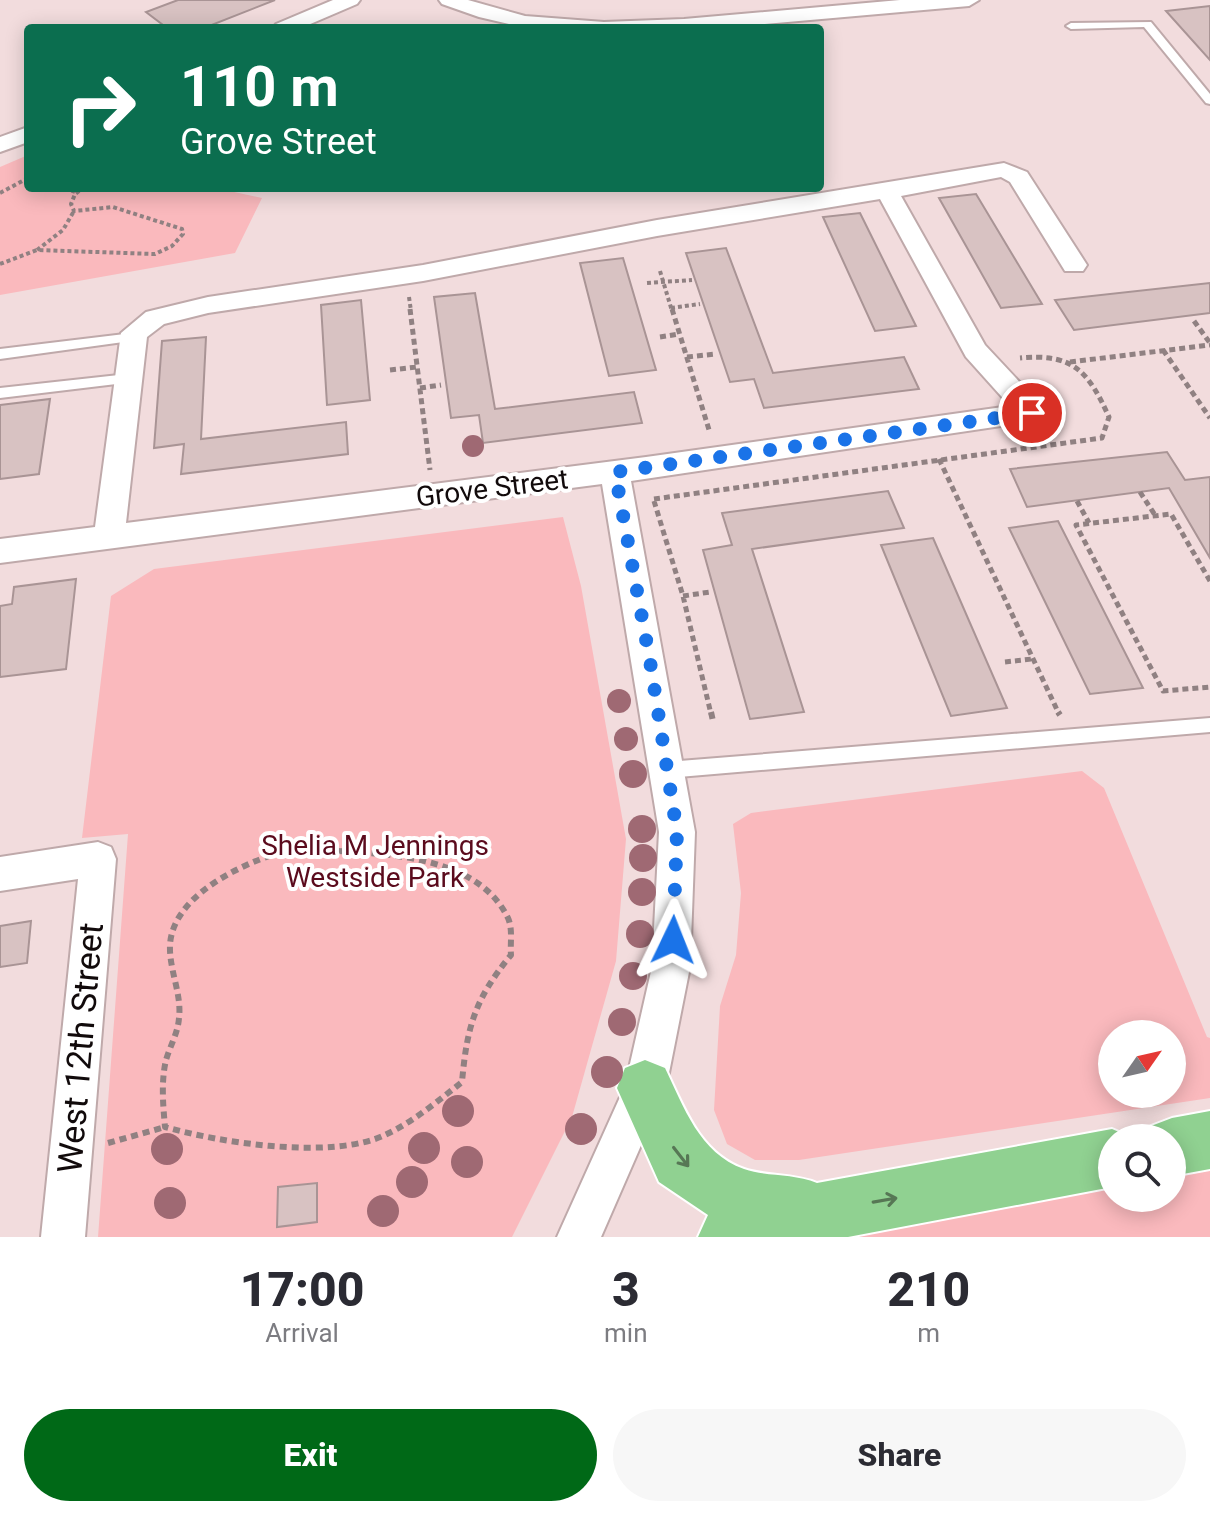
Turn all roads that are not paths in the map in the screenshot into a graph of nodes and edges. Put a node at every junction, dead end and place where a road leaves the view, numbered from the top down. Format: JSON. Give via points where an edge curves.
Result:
{"nodes":[{"id":1,"x":350,"y":0,"type":"edge"},
{"id":2,"x":449,"y":0,"type":"edge"},
{"id":3,"x":969,"y":0,"type":"edge"},
{"id":4,"x":937,"y":1,"type":"edge"},
{"id":5,"x":293,"y":24,"type":"edge"},
{"id":6,"x":550,"y":24,"type":"edge"},
{"id":7,"x":684,"y":24,"type":"edge"},
{"id":8,"x":1071,"y":26,"type":"dead end"},
{"id":9,"x":1210,"y":101,"type":"edge"},
{"id":10,"x":24,"y":136,"type":"edge"},
{"id":11,"x":0,"y":145,"type":"edge"},
{"id":12,"x":887,"y":191,"type":"junction"},
{"id":13,"x":1074,"y":265,"type":"dead end"},
{"id":14,"x":133,"y":337,"type":"junction"},
{"id":15,"x":0,"y":354,"type":"edge"},
{"id":16,"x":128,"y":379,"type":"junction"},
{"id":17,"x":0,"y":393,"type":"edge"},
{"id":18,"x":630,"y":470,"type":"junction"},
{"id":19,"x":109,"y":538,"type":"junction"},
{"id":20,"x":0,"y":551,"type":"edge"},
{"id":21,"x":1210,"y":725,"type":"edge"},
{"id":22,"x":667,"y":770,"type":"junction"},
{"id":23,"x":0,"y":874,"type":"edge"},
{"id":24,"x":645,"y":1088,"type":"junction"},
{"id":25,"x":1210,"y":1140,"type":"edge"},
{"id":26,"x":1186,"y":1144,"type":"edge"},
{"id":27,"x":1098,"y":1161,"type":"edge"},
{"id":28,"x":829,"y":1210,"type":"junction"},
{"id":29,"x":63,"y":1237,"type":"edge"},
{"id":30,"x":579,"y":1237,"type":"edge"},
{"id":31,"x":728,"y":1237,"type":"edge"}],
"edges":[{"from":1,"to":5,"type":"street"},
{"from":2,"to":6,"type":"street"},
{"from":3,"to":4,"type":"street"},
{"from":4,"to":7,"type":"street"},
{"from":8,"to":9,"type":"lane","via":[[1147,24]]},
{"from":10,"to":11,"type":"street"},
{"from":12,"to":13,"type":"street","via":[[1004,170],[1019,177]]},
{"from":12,"to":14,"type":"street","via":[[423,273],[208,305],[155,318]]},
{"from":12,"to":18,"type":"street","name":"Grove Street","via":[[975,351],[1032,413]]},
{"from":14,"to":15,"type":"lane"},
{"from":14,"to":16,"type":"street"},
{"from":16,"to":17,"type":"lane"},
{"from":16,"to":19,"type":"street"},
{"from":18,"to":19,"type":"street","name":"Grove Street"},
{"from":18,"to":22,"type":"street"},
{"from":19,"to":20,"type":"street","name":"Grove Street"},
{"from":21,"to":22,"type":"lane"},
{"from":22,"to":24,"type":"street","via":[[677,832],[671,967]]},
{"from":23,"to":29,"type":"street","name":"West 12th Street","via":[[98,859]]},
{"from":24,"to":28,"type":"highway","one_way":true,"via":[[680,1161],[733,1197]]},
{"from":24,"to":30,"type":"street"},
{"from":25,"to":26,"type":"highway"},
{"from":28,"to":27,"type":"highway","one_way":true},
{"from":28,"to":31,"type":"highway"}]}
